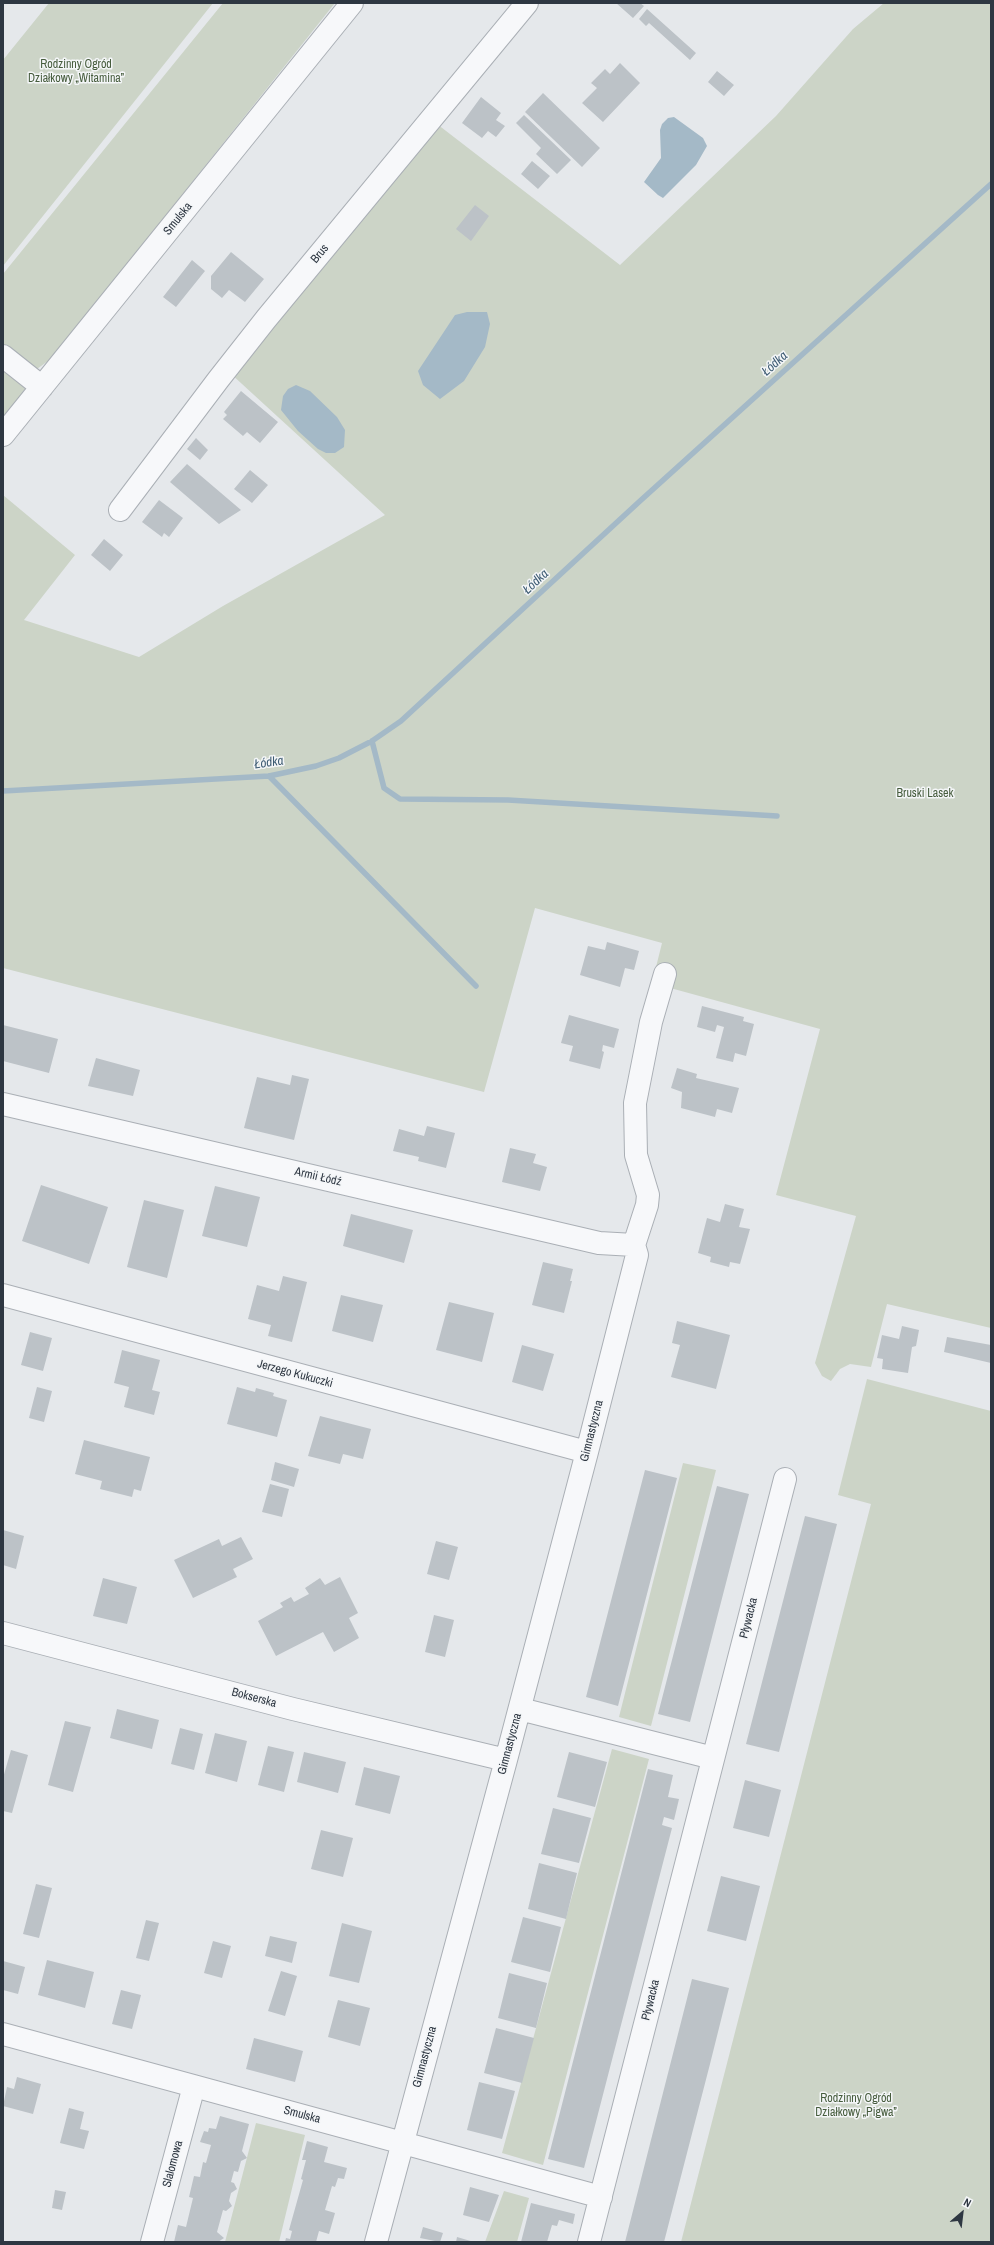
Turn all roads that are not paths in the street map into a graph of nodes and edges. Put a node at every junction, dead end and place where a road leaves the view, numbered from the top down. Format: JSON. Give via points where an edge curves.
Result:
{"nodes":[{"id":1,"x":352,"y":3,"type":"edge"},
{"id":2,"x":527,"y":3,"type":"edge"},
{"id":3,"x":3,"y":356,"type":"edge"},
{"id":4,"x":42,"y":387,"type":"junction"},
{"id":5,"x":3,"y":435,"type":"edge"},
{"id":6,"x":120,"y":510,"type":"dead end"},
{"id":7,"x":665,"y":974,"type":"dead end"},
{"id":8,"x":3,"y":1104,"type":"edge"},
{"id":9,"x":634,"y":1245,"type":"junction"},
{"id":10,"x":3,"y":1296,"type":"edge"},
{"id":11,"x":587,"y":1452,"type":"junction"},
{"id":12,"x":785,"y":1479,"type":"dead end"},
{"id":13,"x":3,"y":1633,"type":"edge"},
{"id":14,"x":520,"y":1709,"type":"junction"},
{"id":15,"x":713,"y":1758,"type":"junction"},
{"id":16,"x":506,"y":1760,"type":"junction"},
{"id":17,"x":3,"y":2034,"type":"edge"},
{"id":18,"x":194,"y":2086,"type":"junction"},
{"id":19,"x":402,"y":2142,"type":"junction"},
{"id":20,"x":601,"y":2197,"type":"junction"},
{"id":21,"x":152,"y":2242,"type":"edge"},
{"id":22,"x":376,"y":2242,"type":"edge"},
{"id":23,"x":589,"y":2242,"type":"edge"}],
"edges":[{"from":1,"to":4,"type":"street","name":"Smulska"},
{"from":2,"to":6,"type":"street","name":"Brus","via":[[247,344]]},
{"from":3,"to":4,"type":"street"},
{"from":4,"to":5,"type":"street","name":"Smulska"},
{"from":7,"to":9,"type":"street","name":"Gimnastyczna","via":[[651,1022],[635,1103],[636,1155],[648,1195]]},
{"from":8,"to":9,"type":"street","name":"Armii Łódź","via":[[599,1243]]},
{"from":9,"to":11,"type":"street","name":"Gimnastyczna","via":[[637,1255]]},
{"from":10,"to":11,"type":"street","name":"Jerzego Kukuczki"},
{"from":11,"to":14,"type":"street","name":"Gimnastyczna"},
{"from":12,"to":15,"type":"street","name":"Pływacka"},
{"from":13,"to":16,"type":"street","name":"Bokserska","via":[[293,1709]]},
{"from":14,"to":15,"type":"street"},
{"from":14,"to":16,"type":"street","name":"Gimnastyczna"},
{"from":15,"to":20,"type":"street","name":"Pływacka"},
{"from":16,"to":19,"type":"street","name":"Gimnastyczna"},
{"from":17,"to":18,"type":"street","name":"Smulska"},
{"from":18,"to":19,"type":"street","name":"Smulska"},
{"from":18,"to":21,"type":"street","name":"Slalomowa"},
{"from":19,"to":20,"type":"street","name":"Smulska"},
{"from":19,"to":22,"type":"street","name":"Gimnastyczna"},
{"from":20,"to":23,"type":"street","name":"Pływacka"}]}
